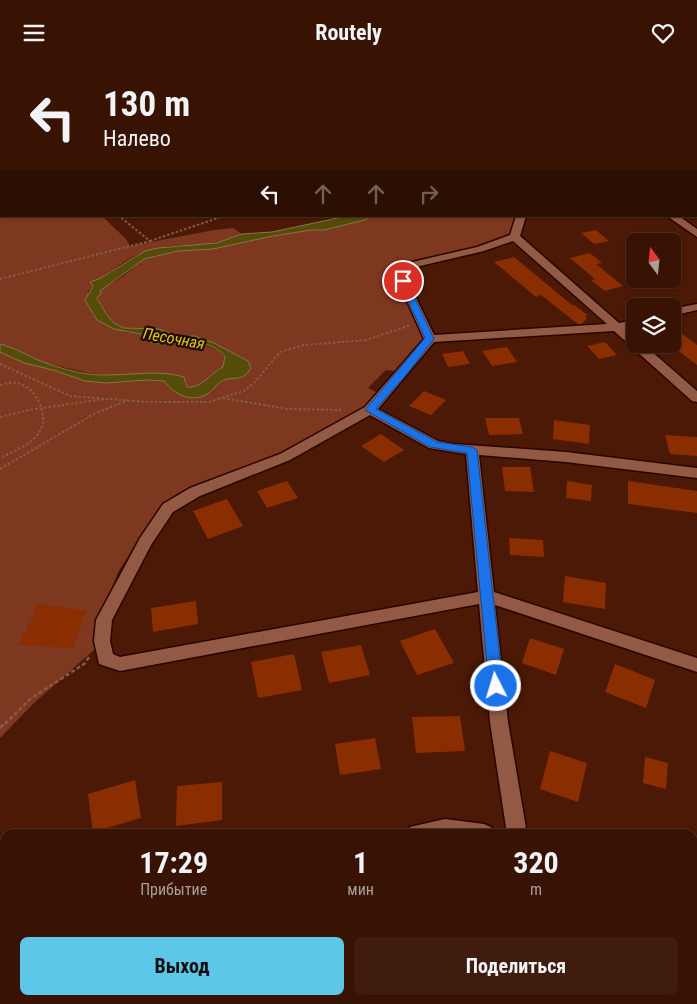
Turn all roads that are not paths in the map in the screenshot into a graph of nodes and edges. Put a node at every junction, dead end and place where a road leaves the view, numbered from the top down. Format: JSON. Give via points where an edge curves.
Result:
{"nodes":[{"id":1,"x":521,"y":217,"type":"edge"},
{"id":2,"x":673,"y":217,"type":"edge"},
{"id":3,"x":697,"y":234,"type":"edge"},
{"id":4,"x":515,"y":237,"type":"junction"},
{"id":5,"x":697,"y":307,"type":"edge"},
{"id":6,"x":681,"y":311,"type":"edge"},
{"id":7,"x":626,"y":325,"type":"edge"},
{"id":8,"x":617,"y":327,"type":"junction"},
{"id":9,"x":626,"y":335,"type":"edge"},
{"id":10,"x":430,"y":339,"type":"junction"},
{"id":11,"x":647,"y":353,"type":"edge"},
{"id":12,"x":697,"y":398,"type":"edge"},
{"id":13,"x":370,"y":410,"type":"junction"},
{"id":14,"x":472,"y":450,"type":"junction"},
{"id":15,"x":697,"y":473,"type":"edge"},
{"id":16,"x":488,"y":596,"type":"junction"},
{"id":17,"x":697,"y":665,"type":"edge"},
{"id":18,"x":516,"y":829,"type":"edge"}],
"edges":[{"from":1,"to":4,"type":"street"},
{"from":2,"to":3,"type":"street"},
{"from":4,"to":8,"type":"street"},
{"from":4,"to":10,"type":"street","via":[[416,265],[403,274],[403,281]]},
{"from":5,"to":6,"type":"street"},
{"from":7,"to":8,"type":"street"},
{"from":8,"to":9,"type":"street"},
{"from":8,"to":10,"type":"street"},
{"from":10,"to":13,"type":"street"},
{"from":11,"to":12,"type":"street"},
{"from":13,"to":14,"type":"street","via":[[434,445]]},
{"from":13,"to":16,"type":"street","via":[[285,457],[195,492],[168,508],[144,542],[104,620],[102,641],[105,659],[120,664]]},
{"from":14,"to":15,"type":"street","via":[[566,457]]},
{"from":14,"to":16,"type":"street"},
{"from":16,"to":17,"type":"street"},
{"from":16,"to":18,"type":"street","via":[[499,722]]}]}
